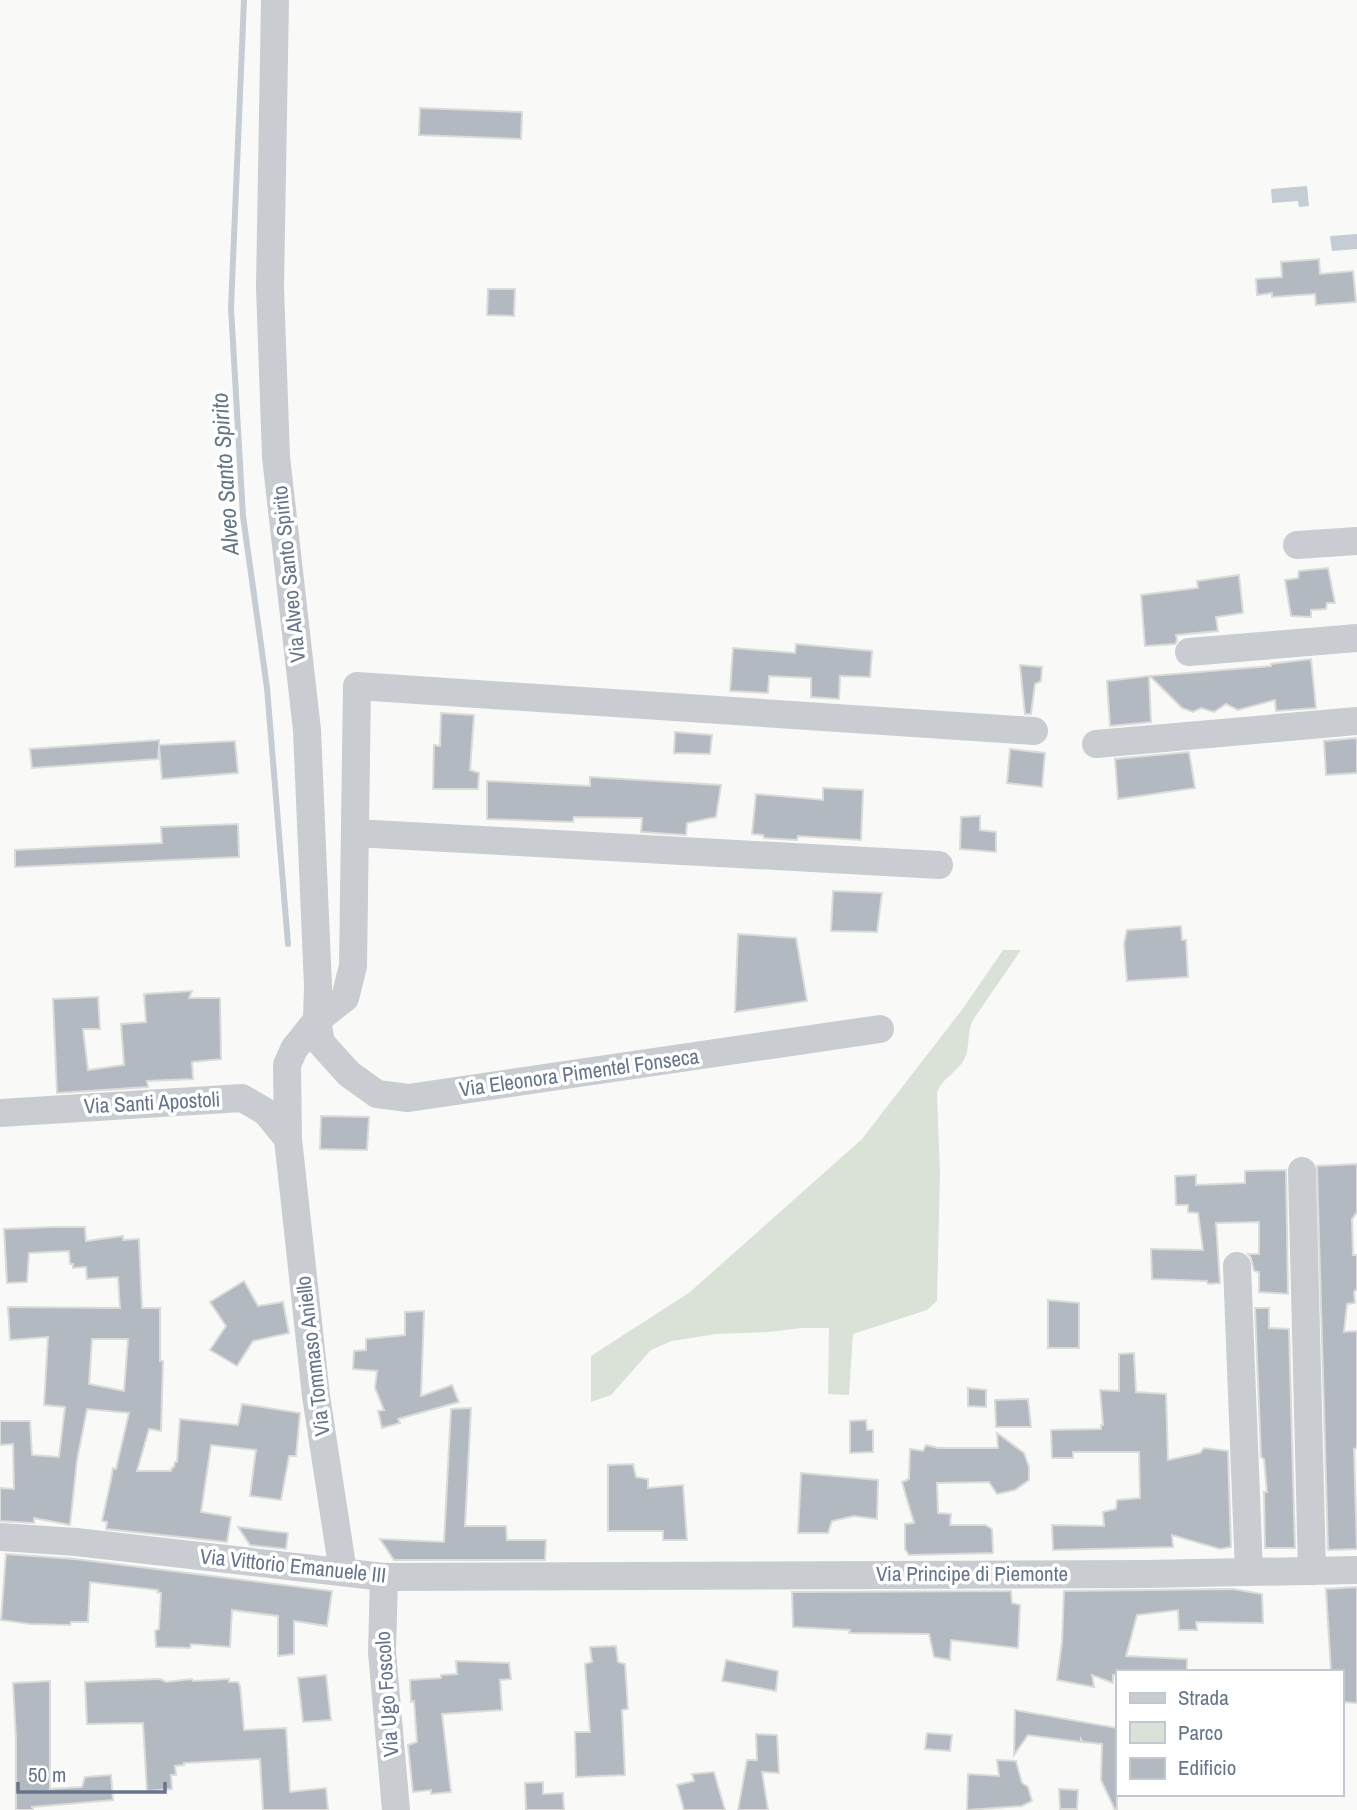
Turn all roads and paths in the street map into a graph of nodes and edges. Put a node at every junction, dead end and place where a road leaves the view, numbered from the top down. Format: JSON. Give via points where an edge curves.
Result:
{"nodes":[{"id":1,"x":275,"y":0,"type":"edge"},
{"id":2,"x":1357,"y":541,"type":"edge"},
{"id":3,"x":1297,"y":545,"type":"dead end"},
{"id":4,"x":1357,"y":638,"type":"edge"},
{"id":5,"x":1189,"y":652,"type":"dead end"},
{"id":6,"x":1357,"y":721,"type":"edge"},
{"id":7,"x":1034,"y":731,"type":"dead end"},
{"id":8,"x":1096,"y":744,"type":"dead end"},
{"id":9,"x":355,"y":833,"type":"junction"},
{"id":10,"x":939,"y":865,"type":"dead end"},
{"id":11,"x":317,"y":1020,"type":"junction"},
{"id":12,"x":880,"y":1029,"type":"dead end"},
{"id":13,"x":0,"y":1112,"type":"edge"},
{"id":14,"x":288,"y":1139,"type":"junction"},
{"id":15,"x":1303,"y":1171,"type":"dead end"},
{"id":16,"x":1237,"y":1266,"type":"dead end"},
{"id":17,"x":0,"y":1543,"type":"edge"},
{"id":18,"x":1357,"y":1570,"type":"edge"},
{"id":19,"x":1312,"y":1571,"type":"junction"},
{"id":20,"x":342,"y":1572,"type":"junction"},
{"id":21,"x":1249,"y":1572,"type":"junction"},
{"id":22,"x":588,"y":1576,"type":"joint"},
{"id":23,"x":384,"y":1577,"type":"junction"},
{"id":24,"x":396,"y":1810,"type":"edge"}],
"edges":[{"from":1,"to":11,"type":"street","name":"Via Alveo Santo Spirito","via":[[270,287],[276,457],[307,730]]},
{"from":2,"to":3,"type":"street"},
{"from":4,"to":5,"type":"street"},
{"from":6,"to":8,"type":"street"},
{"from":7,"to":9,"type":"street","via":[[357,686]]},
{"from":9,"to":10,"type":"street"},
{"from":9,"to":11,"type":"street","via":[[353,966],[345,998]]},
{"from":11,"to":12,"type":"street","name":"Via Eleonora Pimentel Fonseca","via":[[321,1043],[349,1074],[377,1094],[408,1098]]},
{"from":11,"to":14,"type":"street","via":[[287,1065]]},
{"from":13,"to":14,"type":"street","name":"Via Santi Apostoli","via":[[242,1098],[266,1112]]},
{"from":14,"to":20,"type":"street","name":"Via Tommaso Aniello","via":[[316,1396]]},
{"from":15,"to":19,"type":"street"},
{"from":16,"to":21,"type":"street"},
{"from":17,"to":20,"type":"street","name":"Via Vittorio Emanuele III","via":[[76,1542]]},
{"from":18,"to":19,"type":"street","name":"Via Principe di Piemonte"},
{"from":19,"to":21,"type":"street","name":"Via Principe di Piemonte"},
{"from":20,"to":23,"type":"street","name":"Via Vittorio Emanuele III"},
{"from":21,"to":22,"type":"street","name":"Via Principe di Piemonte"},
{"from":22,"to":23,"type":"street","name":"Via Vittorio Emanuele III"},
{"from":23,"to":24,"type":"street","name":"Via Ugo Foscolo","via":[[382,1652]]}]}
